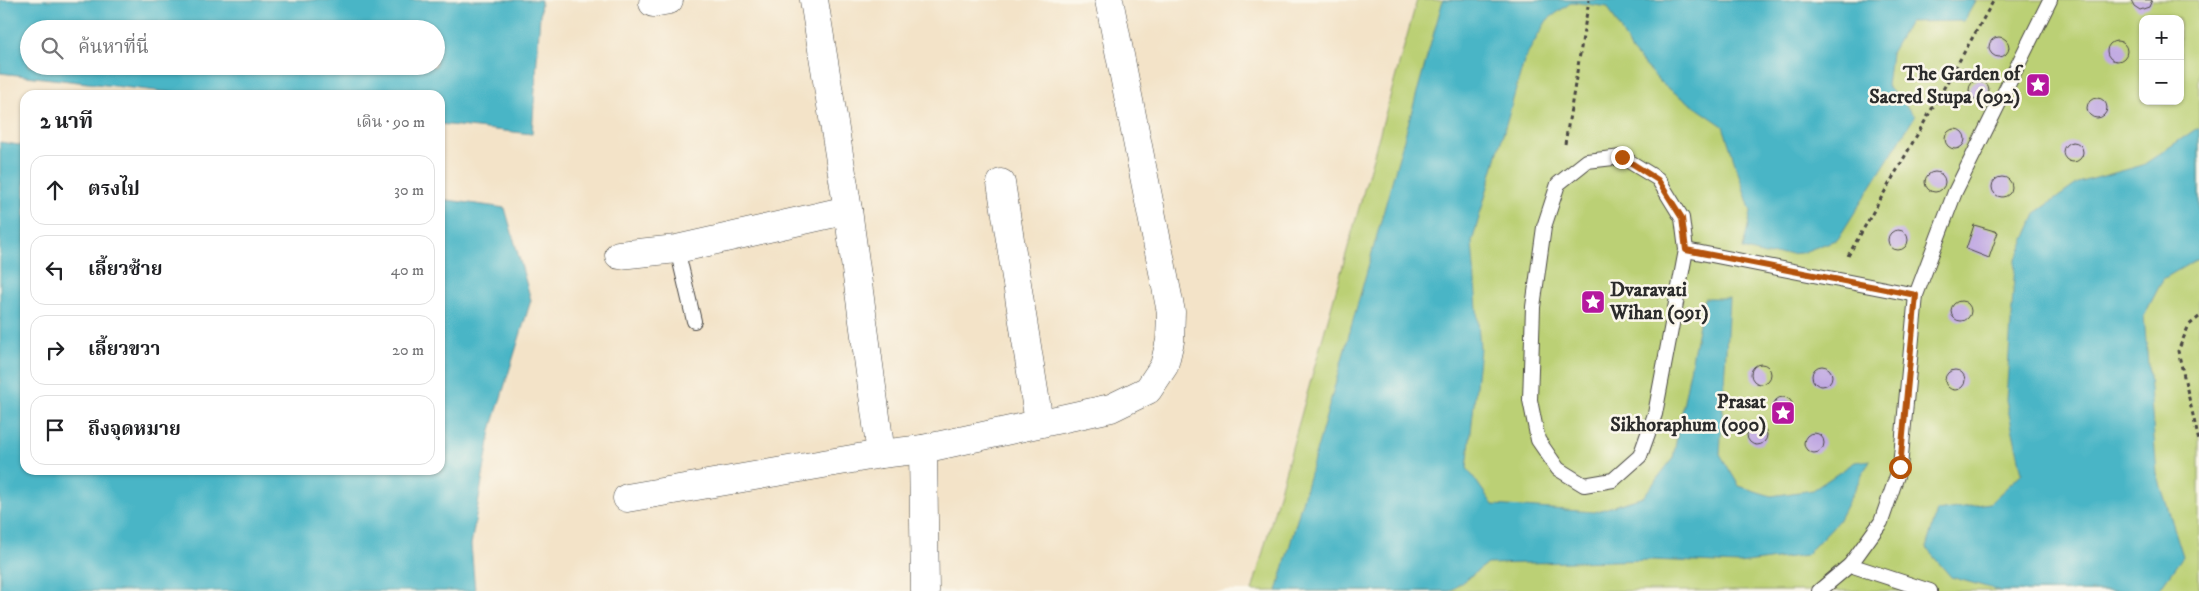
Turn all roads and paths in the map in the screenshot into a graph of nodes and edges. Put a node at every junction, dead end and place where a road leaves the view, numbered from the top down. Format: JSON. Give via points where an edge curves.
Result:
{"nodes":[{"id":1,"x":814,"y":0,"type":"edge"},
{"id":2,"x":1109,"y":0,"type":"edge"},
{"id":3,"x":1994,"y":0,"type":"edge"},
{"id":4,"x":2050,"y":0,"type":"edge"},
{"id":5,"x":1589,"y":2,"type":"edge"},
{"id":6,"x":1002,"y":183,"type":"dead end"},
{"id":7,"x":1558,"y":184,"type":"junction"},
{"id":8,"x":848,"y":210,"type":"junction"},
{"id":9,"x":677,"y":249,"type":"junction"},
{"id":10,"x":1686,"y":250,"type":"junction"},
{"id":11,"x":619,"y":255,"type":"dead end"},
{"id":12,"x":1834,"y":279,"type":"junction"},
{"id":13,"x":1916,"y":295,"type":"junction"},
{"id":14,"x":2199,"y":317,"type":"edge"},
{"id":15,"x":694,"y":321,"type":"dead end"},
{"id":16,"x":1040,"y":422,"type":"junction"},
{"id":17,"x":2199,"y":441,"type":"edge"},
{"id":18,"x":923,"y":449,"type":"junction"},
{"id":19,"x":881,"y":454,"type":"junction"},
{"id":20,"x":627,"y":498,"type":"dead end"},
{"id":21,"x":1850,"y":565,"type":"junction"},
{"id":22,"x":926,"y":591,"type":"edge"},
{"id":23,"x":1819,"y":591,"type":"edge"},
{"id":24,"x":1930,"y":591,"type":"edge"}],
"edges":[{"from":1,"to":8,"type":"street"},
{"from":2,"to":16,"type":"street","via":[[1171,312],[1170,341],[1164,366],[1148,390],[1111,408]]},
{"from":3,"to":12,"type":"path"},
{"from":4,"to":13,"type":"lane","via":[[1955,192]]},
{"from":5,"to":7,"type":"path"},
{"from":6,"to":16,"type":"street"},
{"from":7,"to":10,"type":"lane","via":[[1586,161],[1622,157],[1658,180],[1682,218]]},
{"from":7,"to":10,"type":"lane","via":[[1544,227],[1534,298],[1530,400],[1538,440],[1558,469],[1584,485],[1613,480],[1640,456],[1655,414]]},
{"from":8,"to":9,"type":"street"},
{"from":8,"to":19,"type":"street"},
{"from":9,"to":11,"type":"street"},
{"from":9,"to":15,"type":"lane"},
{"from":10,"to":12,"type":"lane"},
{"from":12,"to":13,"type":"lane"},
{"from":13,"to":21,"type":"lane","via":[[1900,467],[1881,522]]},
{"from":14,"to":17,"type":"path","via":[[2189,325],[2178,351]]},
{"from":16,"to":18,"type":"street"},
{"from":18,"to":19,"type":"street"},
{"from":18,"to":22,"type":"street"},
{"from":19,"to":20,"type":"street"},
{"from":21,"to":23,"type":"lane"},
{"from":21,"to":24,"type":"lane"}]}
